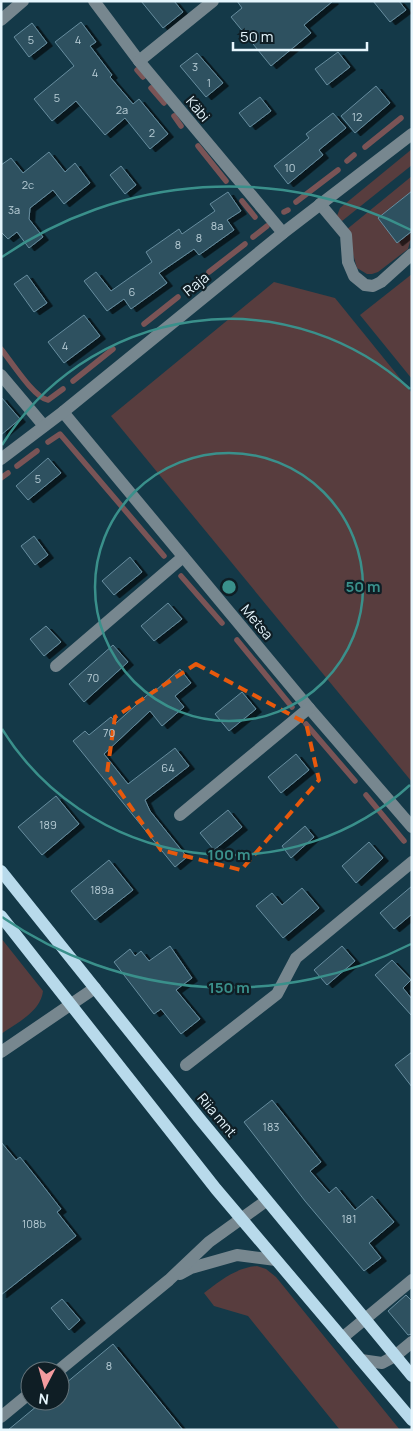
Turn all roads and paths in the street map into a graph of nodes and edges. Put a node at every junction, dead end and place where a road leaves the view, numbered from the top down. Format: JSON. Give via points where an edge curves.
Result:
{"nodes":[{"id":1,"x":23,"y":1,"type":"edge"},
{"id":2,"x":94,"y":1,"type":"edge"},
{"id":3,"x":213,"y":1,"type":"edge"},
{"id":4,"x":1,"y":20,"type":"edge"},
{"id":5,"x":139,"y":60,"type":"junction"},
{"id":6,"x":412,"y":134,"type":"edge"},
{"id":7,"x":320,"y":204,"type":"junction"},
{"id":8,"x":282,"y":233,"type":"junction"},
{"id":9,"x":412,"y":254,"type":"edge"},
{"id":10,"x":1,"y":375,"type":"edge"},
{"id":11,"x":63,"y":412,"type":"junction"},
{"id":12,"x":44,"y":426,"type":"junction"},
{"id":13,"x":1,"y":459,"type":"edge"},
{"id":14,"x":183,"y":557,"type":"junction"},
{"id":15,"x":56,"y":666,"type":"dead end"},
{"id":16,"x":310,"y":708,"type":"junction"},
{"id":17,"x":180,"y":815,"type":"dead end"},
{"id":18,"x":412,"y":827,"type":"edge"},
{"id":19,"x":412,"y":862,"type":"edge"},
{"id":20,"x":1,"y":871,"type":"edge"},
{"id":21,"x":1,"y":916,"type":"edge"},
{"id":22,"x":95,"y":988,"type":"junction"},
{"id":23,"x":72,"y":1004,"type":"junction"},
{"id":24,"x":1,"y":1052,"type":"edge"},
{"id":25,"x":186,"y":1065,"type":"dead end"},
{"id":26,"x":266,"y":1201,"type":"junction"},
{"id":27,"x":241,"y":1219,"type":"junction"},
{"id":28,"x":276,"y":1260,"type":"junction"},
{"id":29,"x":169,"y":1280,"type":"junction"},
{"id":30,"x":412,"y":1280,"type":"edge"},
{"id":31,"x":365,"y":1320,"type":"junction"},
{"id":32,"x":342,"y":1338,"type":"junction"},
{"id":33,"x":412,"y":1342,"type":"edge"},
{"id":34,"x":396,"y":1356,"type":"junction"},
{"id":35,"x":361,"y":1360,"type":"junction"},
{"id":36,"x":70,"y":1361,"type":"edge"},
{"id":37,"x":412,"y":1376,"type":"edge"},
{"id":38,"x":20,"y":1402,"type":"edge"},
{"id":39,"x":1,"y":1417,"type":"edge"},
{"id":40,"x":412,"y":1420,"type":"edge"}],
"edges":[{"from":1,"to":4,"type":"street"},
{"from":2,"to":5,"type":"street","name":"Käbi"},
{"from":3,"to":5,"type":"street"},
{"from":5,"to":8,"type":"street","name":"Käbi"},
{"from":6,"to":7,"type":"street","name":"Raja"},
{"from":7,"to":8,"type":"street","name":"Raja"},
{"from":7,"to":9,"type":"street","via":[[346,235],[348,262],[354,276],[365,285],[381,282]]},
{"from":8,"to":11,"type":"street","name":"Raja"},
{"from":10,"to":12,"type":"street"},
{"from":11,"to":12,"type":"street","name":"Raja"},
{"from":11,"to":14,"type":"street","name":"Metsa"},
{"from":12,"to":13,"type":"street","name":"Raja"},
{"from":14,"to":15,"type":"street"},
{"from":14,"to":16,"type":"street","name":"Metsa"},
{"from":16,"to":17,"type":"street"},
{"from":16,"to":18,"type":"street","name":"Metsa"},
{"from":19,"to":25,"type":"street","via":[[296,958],[276,994]]},
{"from":20,"to":22,"type":"main road","name":"Riia mnt"},
{"from":21,"to":23,"type":"main road"},
{"from":22,"to":23,"type":"street"},
{"from":22,"to":26,"type":"main road","name":"Riia mnt"},
{"from":23,"to":24,"type":"street"},
{"from":23,"to":27,"type":"main road"},
{"from":26,"to":27,"type":"street"},
{"from":26,"to":31,"type":"main road","name":"Riia mnt"},
{"from":27,"to":28,"type":"main road"},
{"from":27,"to":29,"type":"street","via":[[209,1242]]},
{"from":28,"to":29,"type":"street","via":[[236,1255],[191,1268]]},
{"from":28,"to":32,"type":"main road"},
{"from":29,"to":36,"type":"street"},
{"from":30,"to":31,"type":"street"},
{"from":31,"to":32,"type":"street"},
{"from":31,"to":34,"type":"main road","name":"Riia mnt"},
{"from":32,"to":35,"type":"main road"},
{"from":33,"to":34,"type":"street"},
{"from":34,"to":35,"type":"street","via":[[382,1363]]},
{"from":34,"to":37,"type":"main road","name":"Riia mnt"},
{"from":35,"to":40,"type":"main road"},
{"from":38,"to":39,"type":"street"}]}
